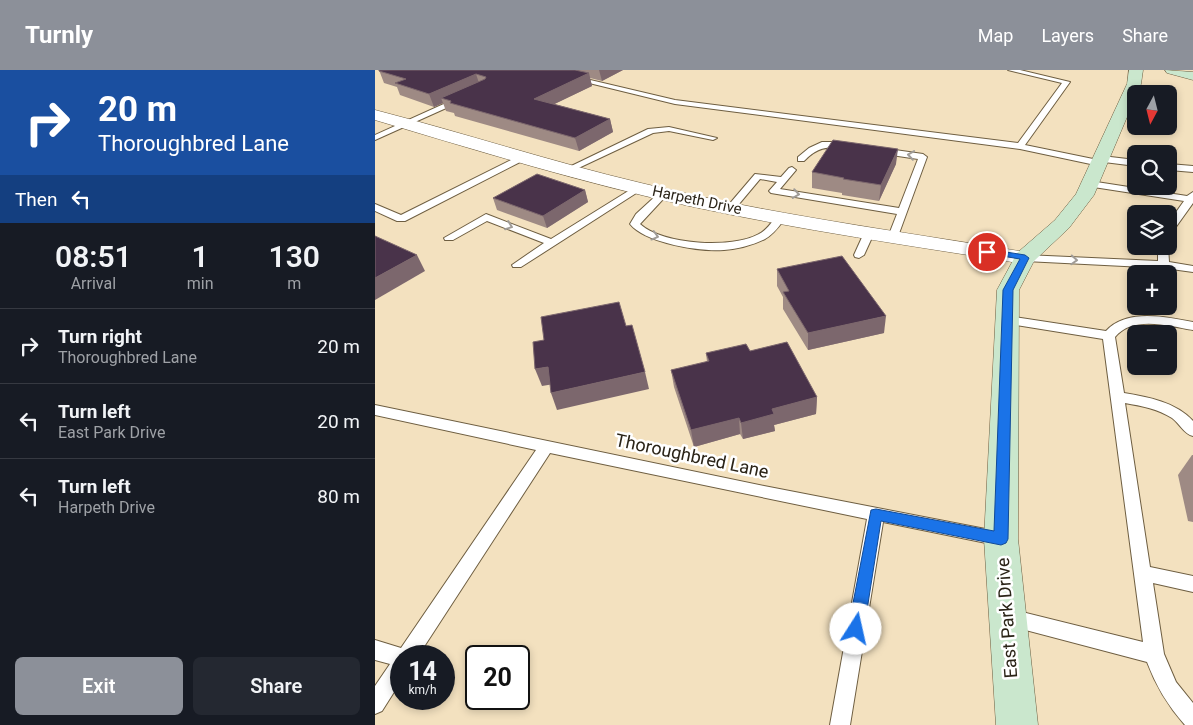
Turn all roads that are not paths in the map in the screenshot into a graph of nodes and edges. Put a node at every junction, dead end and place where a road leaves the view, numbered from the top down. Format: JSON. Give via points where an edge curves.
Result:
{"nodes":[{"id":1,"x":539,"y":70,"type":"edge"},
{"id":2,"x":1011,"y":70,"type":"edge"},
{"id":3,"x":1136,"y":70,"type":"edge"},
{"id":4,"x":1172,"y":70,"type":"edge"},
{"id":5,"x":1193,"y":76,"type":"edge"},
{"id":6,"x":467,"y":98,"type":"edge"},
{"id":7,"x":375,"y":115,"type":"edge"},
{"id":8,"x":406,"y":124,"type":"junction"},
{"id":9,"x":375,"y":138,"type":"edge"},
{"id":10,"x":713,"y":138,"type":"dead end"},
{"id":11,"x":1020,"y":146,"type":"junction"},
{"id":12,"x":521,"y":158,"type":"junction"},
{"id":13,"x":801,"y":159,"type":"dead end"},
{"id":14,"x":1127,"y":164,"type":"edge"},
{"id":15,"x":1177,"y":167,"type":"edge"},
{"id":16,"x":1097,"y":169,"type":"junction"},
{"id":17,"x":1193,"y":169,"type":"edge"},
{"id":18,"x":567,"y":170,"type":"junction"},
{"id":19,"x":792,"y":170,"type":"dead end"},
{"id":20,"x":783,"y":180,"type":"junction"},
{"id":21,"x":638,"y":188,"type":"junction"},
{"id":22,"x":663,"y":194,"type":"junction"},
{"id":23,"x":1192,"y":198,"type":"edge"},
{"id":24,"x":375,"y":207,"type":"edge"},
{"id":25,"x":731,"y":208,"type":"junction"},
{"id":26,"x":903,"y":212,"type":"junction"},
{"id":27,"x":781,"y":217,"type":"junction"},
{"id":28,"x":1177,"y":218,"type":"edge"},
{"id":29,"x":869,"y":233,"type":"junction"},
{"id":30,"x":893,"y":236,"type":"junction"},
{"id":31,"x":449,"y":238,"type":"dead end"},
{"id":32,"x":552,"y":243,"type":"junction"},
{"id":33,"x":859,"y":255,"type":"dead end"},
{"id":34,"x":1163,"y":255,"type":"edge"},
{"id":35,"x":1025,"y":258,"type":"junction"},
{"id":36,"x":517,"y":265,"type":"dead end"},
{"id":37,"x":1163,"y":265,"type":"joint"},
{"id":38,"x":1177,"y":267,"type":"edge"},
{"id":39,"x":1193,"y":269,"type":"edge"},
{"id":40,"x":1007,"y":320,"type":"junction"},
{"id":41,"x":1193,"y":326,"type":"edge"},
{"id":42,"x":1109,"y":336,"type":"junction"},
{"id":43,"x":1118,"y":397,"type":"junction"},
{"id":44,"x":375,"y":410,"type":"edge"},
{"id":45,"x":1193,"y":431,"type":"edge"},
{"id":46,"x":547,"y":445,"type":"junction"},
{"id":47,"x":876,"y":514,"type":"junction"},
{"id":48,"x":1001,"y":539,"type":"junction"},
{"id":49,"x":1143,"y":573,"type":"junction"},
{"id":50,"x":1193,"y":584,"type":"edge"},
{"id":51,"x":1007,"y":617,"type":"junction"},
{"id":52,"x":414,"y":645,"type":"edge"},
{"id":53,"x":375,"y":650,"type":"edge"},
{"id":54,"x":1154,"y":654,"type":"junction"},
{"id":55,"x":390,"y":655,"type":"edge"},
{"id":56,"x":390,"y":681,"type":"edge"},
{"id":57,"x":375,"y":704,"type":"edge"},
{"id":58,"x":1193,"y":718,"type":"edge"},
{"id":59,"x":840,"y":725,"type":"edge"},
{"id":60,"x":1017,"y":725,"type":"edge"}],
"edges":[{"from":1,"to":11,"type":"lane","via":[[675,102]]},
{"from":2,"to":11,"type":"lane","via":[[1066,82]]},
{"from":3,"to":16,"type":"street","name":"East Park Drive","via":[[1134,84]]},
{"from":4,"to":5,"type":"street"},
{"from":6,"to":8,"type":"lane"},
{"from":7,"to":8,"type":"street","name":"Harpeth Drive"},
{"from":8,"to":9,"type":"lane"},
{"from":8,"to":12,"type":"street","name":"Harpeth Drive"},
{"from":10,"to":18,"type":"lane","via":[[669,129],[651,131]]},
{"from":11,"to":16,"type":"lane"},
{"from":12,"to":18,"type":"street","name":"Harpeth Drive"},
{"from":12,"to":24,"type":"lane","via":[[401,219]]},
{"from":26,"to":13,"type":"lane","one_way":true,"via":[[923,157],[825,144],[809,150]]},
{"from":14,"to":16,"type":"lane"},
{"from":15,"to":17,"type":"lane"},
{"from":16,"to":23,"type":"lane"},
{"from":16,"to":35,"type":"street","name":"East Park Drive","via":[[1062,224]]},
{"from":18,"to":21,"type":"street","name":"Harpeth Drive"},
{"from":19,"to":20,"type":"lane"},
{"from":20,"to":25,"type":"lane","via":[[758,176]]},
{"from":20,"to":26,"type":"lane","one_way":true,"via":[[774,191]]},
{"from":21,"to":22,"type":"street","name":"Harpeth Drive"},
{"from":21,"to":32,"type":"lane"},
{"from":22,"to":25,"type":"street","name":"Harpeth Drive"},
{"from":22,"to":27,"type":"lane","one_way":true,"via":[[635,224],[652,236],[722,247],[760,238]]},
{"from":23,"to":28,"type":"lane"},
{"from":25,"to":27,"type":"street","name":"Harpeth Drive"},
{"from":26,"to":30,"type":"lane"},
{"from":27,"to":29,"type":"street","name":"Harpeth Drive"},
{"from":29,"to":30,"type":"street","name":"Harpeth Drive"},
{"from":29,"to":33,"type":"lane"},
{"from":30,"to":35,"type":"street","name":"Harpeth Drive"},
{"from":31,"to":32,"type":"lane","one_way":true,"via":[[486,217]]},
{"from":32,"to":36,"type":"lane"},
{"from":34,"to":37,"type":"lane"},
{"from":35,"to":37,"type":"lane","one_way":true},
{"from":35,"to":40,"type":"street","name":"East Park Drive","via":[[1008,290]]},
{"from":38,"to":39,"type":"lane"},
{"from":40,"to":42,"type":"lane"},
{"from":40,"to":48,"type":"street","name":"East Park Drive"},
{"from":41,"to":42,"type":"lane","via":[[1132,320],[1119,324]]},
{"from":42,"to":43,"type":"lane"},
{"from":43,"to":45,"type":"lane","via":[[1165,408],[1186,420]]},
{"from":43,"to":49,"type":"lane"},
{"from":44,"to":46,"type":"lane","name":"Thoroughbred Lane"},
{"from":46,"to":47,"type":"lane","name":"Thoroughbred Lane"},
{"from":46,"to":52,"type":"lane"},
{"from":47,"to":48,"type":"lane","name":"Thoroughbred Lane"},
{"from":47,"to":59,"type":"lane"},
{"from":48,"to":51,"type":"street","name":"East Park Drive"},
{"from":49,"to":50,"type":"lane"},
{"from":49,"to":54,"type":"lane"},
{"from":51,"to":54,"type":"lane"},
{"from":51,"to":60,"type":"street","name":"East Park Drive"},
{"from":53,"to":55,"type":"lane"},
{"from":54,"to":58,"type":"lane","via":[[1161,678]]},
{"from":56,"to":57,"type":"lane"}]}
